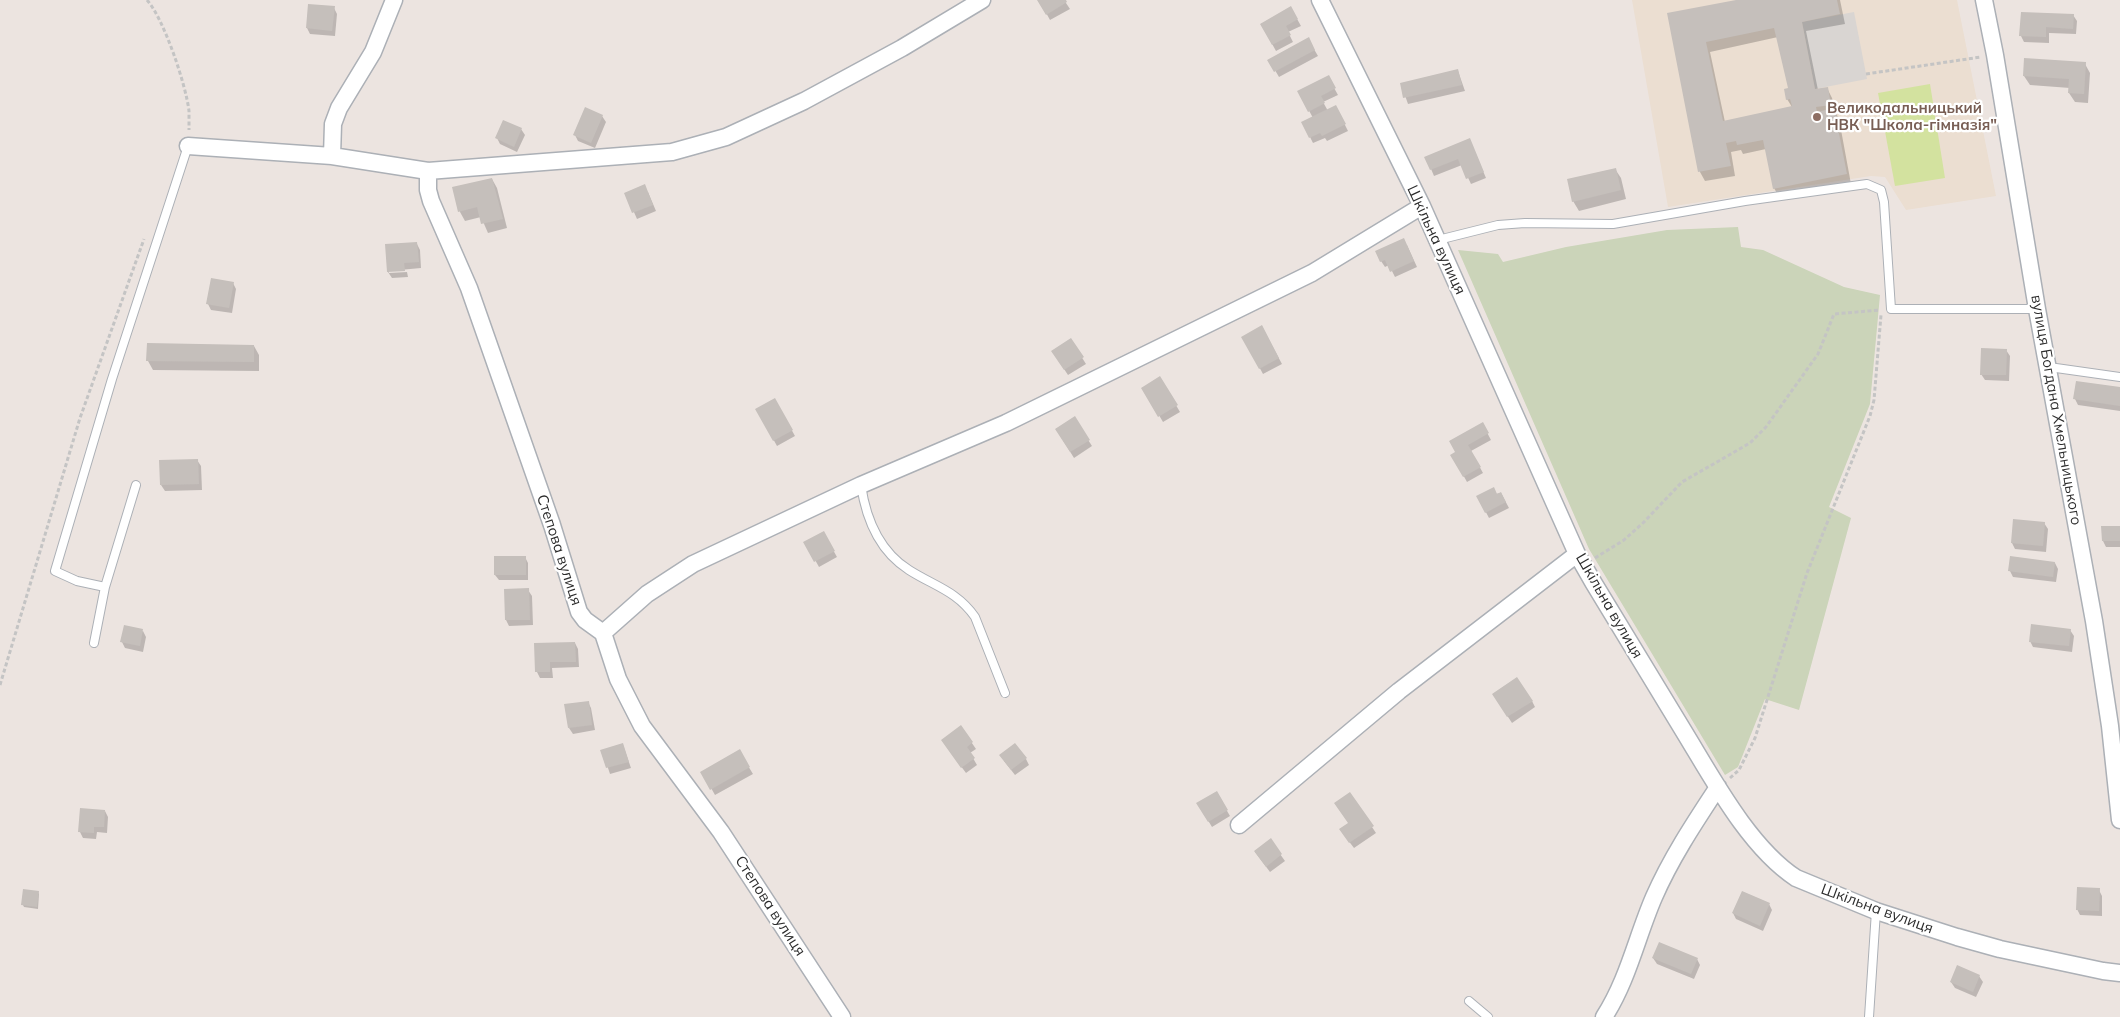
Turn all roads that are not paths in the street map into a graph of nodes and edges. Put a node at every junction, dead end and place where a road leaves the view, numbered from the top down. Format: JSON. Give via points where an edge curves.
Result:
{"nodes":[{"id":1,"x":394,"y":0,"type":"edge"},
{"id":2,"x":1320,"y":0,"type":"edge"},
{"id":3,"x":1984,"y":0,"type":"edge"},
{"id":4,"x":974,"y":2,"type":"edge"},
{"id":5,"x":188,"y":146,"type":"joint"},
{"id":6,"x":332,"y":156,"type":"junction"},
{"id":7,"x":428,"y":171,"type":"junction"},
{"id":8,"x":1422,"y":206,"type":"junction"},
{"id":9,"x":1438,"y":240,"type":"junction"},
{"id":10,"x":2037,"y":309,"type":"junction"},
{"id":11,"x":2049,"y":367,"type":"junction"},
{"id":12,"x":2120,"y":377,"type":"edge"},
{"id":13,"x":136,"y":485,"type":"dead end"},
{"id":14,"x":862,"y":485,"type":"junction"},
{"id":15,"x":1580,"y":559,"type":"junction"},
{"id":16,"x":105,"y":587,"type":"junction"},
{"id":17,"x":603,"y":633,"type":"junction"},
{"id":18,"x":94,"y":643,"type":"dead end"},
{"id":19,"x":1005,"y":693,"type":"dead end"},
{"id":20,"x":1718,"y":787,"type":"junction"},
{"id":21,"x":2120,"y":820,"type":"edge"},
{"id":22,"x":1239,"y":825,"type":"dead end"},
{"id":23,"x":1876,"y":910,"type":"junction"},
{"id":24,"x":2120,"y":973,"type":"edge"},
{"id":25,"x":1469,"y":1001,"type":"dead end"},
{"id":26,"x":842,"y":1017,"type":"edge"},
{"id":27,"x":1488,"y":1017,"type":"edge"},
{"id":28,"x":1604,"y":1017,"type":"edge"},
{"id":29,"x":1869,"y":1017,"type":"edge"}],
"edges":[{"from":1,"to":6,"type":"street","via":[[373,52],[339,108],[334,124]]},
{"from":2,"to":8,"type":"street","name":"Шкільна вулиця"},
{"from":3,"to":10,"type":"street","name":"вулиця Богдана Хмельницького"},
{"from":4,"to":7,"type":"street","via":[[902,48],[804,101],[699,146],[647,155]]},
{"from":5,"to":6,"type":"street"},
{"from":5,"to":16,"type":"lane","via":[[112,379],[55,571],[77,582]]},
{"from":6,"to":7,"type":"street"},
{"from":7,"to":17,"type":"street","name":"Степова вулиця","via":[[431,201],[469,288],[579,612]]},
{"from":8,"to":9,"type":"street","name":"Шкільна вулиця"},
{"from":8,"to":14,"type":"street","via":[[1312,273],[1006,423]]},
{"from":9,"to":10,"type":"lane","via":[[1498,225],[1613,224],[1867,184],[1880,190],[1884,202],[1891,309]]},
{"from":9,"to":15,"type":"street","name":"Шкільна вулиця"},
{"from":10,"to":11,"type":"street","name":"вулиця Богдана Хмельницького"},
{"from":11,"to":12,"type":"lane"},
{"from":11,"to":21,"type":"street","name":"вулиця Богдана Хмельницького","via":[[2094,621]]},
{"from":13,"to":16,"type":"lane"},
{"from":14,"to":17,"type":"street","via":[[693,564],[647,594]]},
{"from":14,"to":19,"type":"lane","via":[[868,519],[886,549],[910,570],[957,597],[975,617]]},
{"from":15,"to":20,"type":"street","name":"Шкільна вулиця"},
{"from":15,"to":22,"type":"street","via":[[1400,691]]},
{"from":16,"to":18,"type":"lane"},
{"from":17,"to":26,"type":"street","name":"Степова вулиця","via":[[618,679],[642,726],[721,832]]},
{"from":20,"to":23,"type":"street","name":"Шкільна вулиця","via":[[1761,848],[1784,871],[1808,884]]},
{"from":20,"to":28,"type":"street","via":[[1667,870],[1621,985]]},
{"from":23,"to":24,"type":"street","name":"Шкільна вулиця","via":[[2000,949]]},
{"from":23,"to":29,"type":"lane"},
{"from":25,"to":27,"type":"lane"}]}
